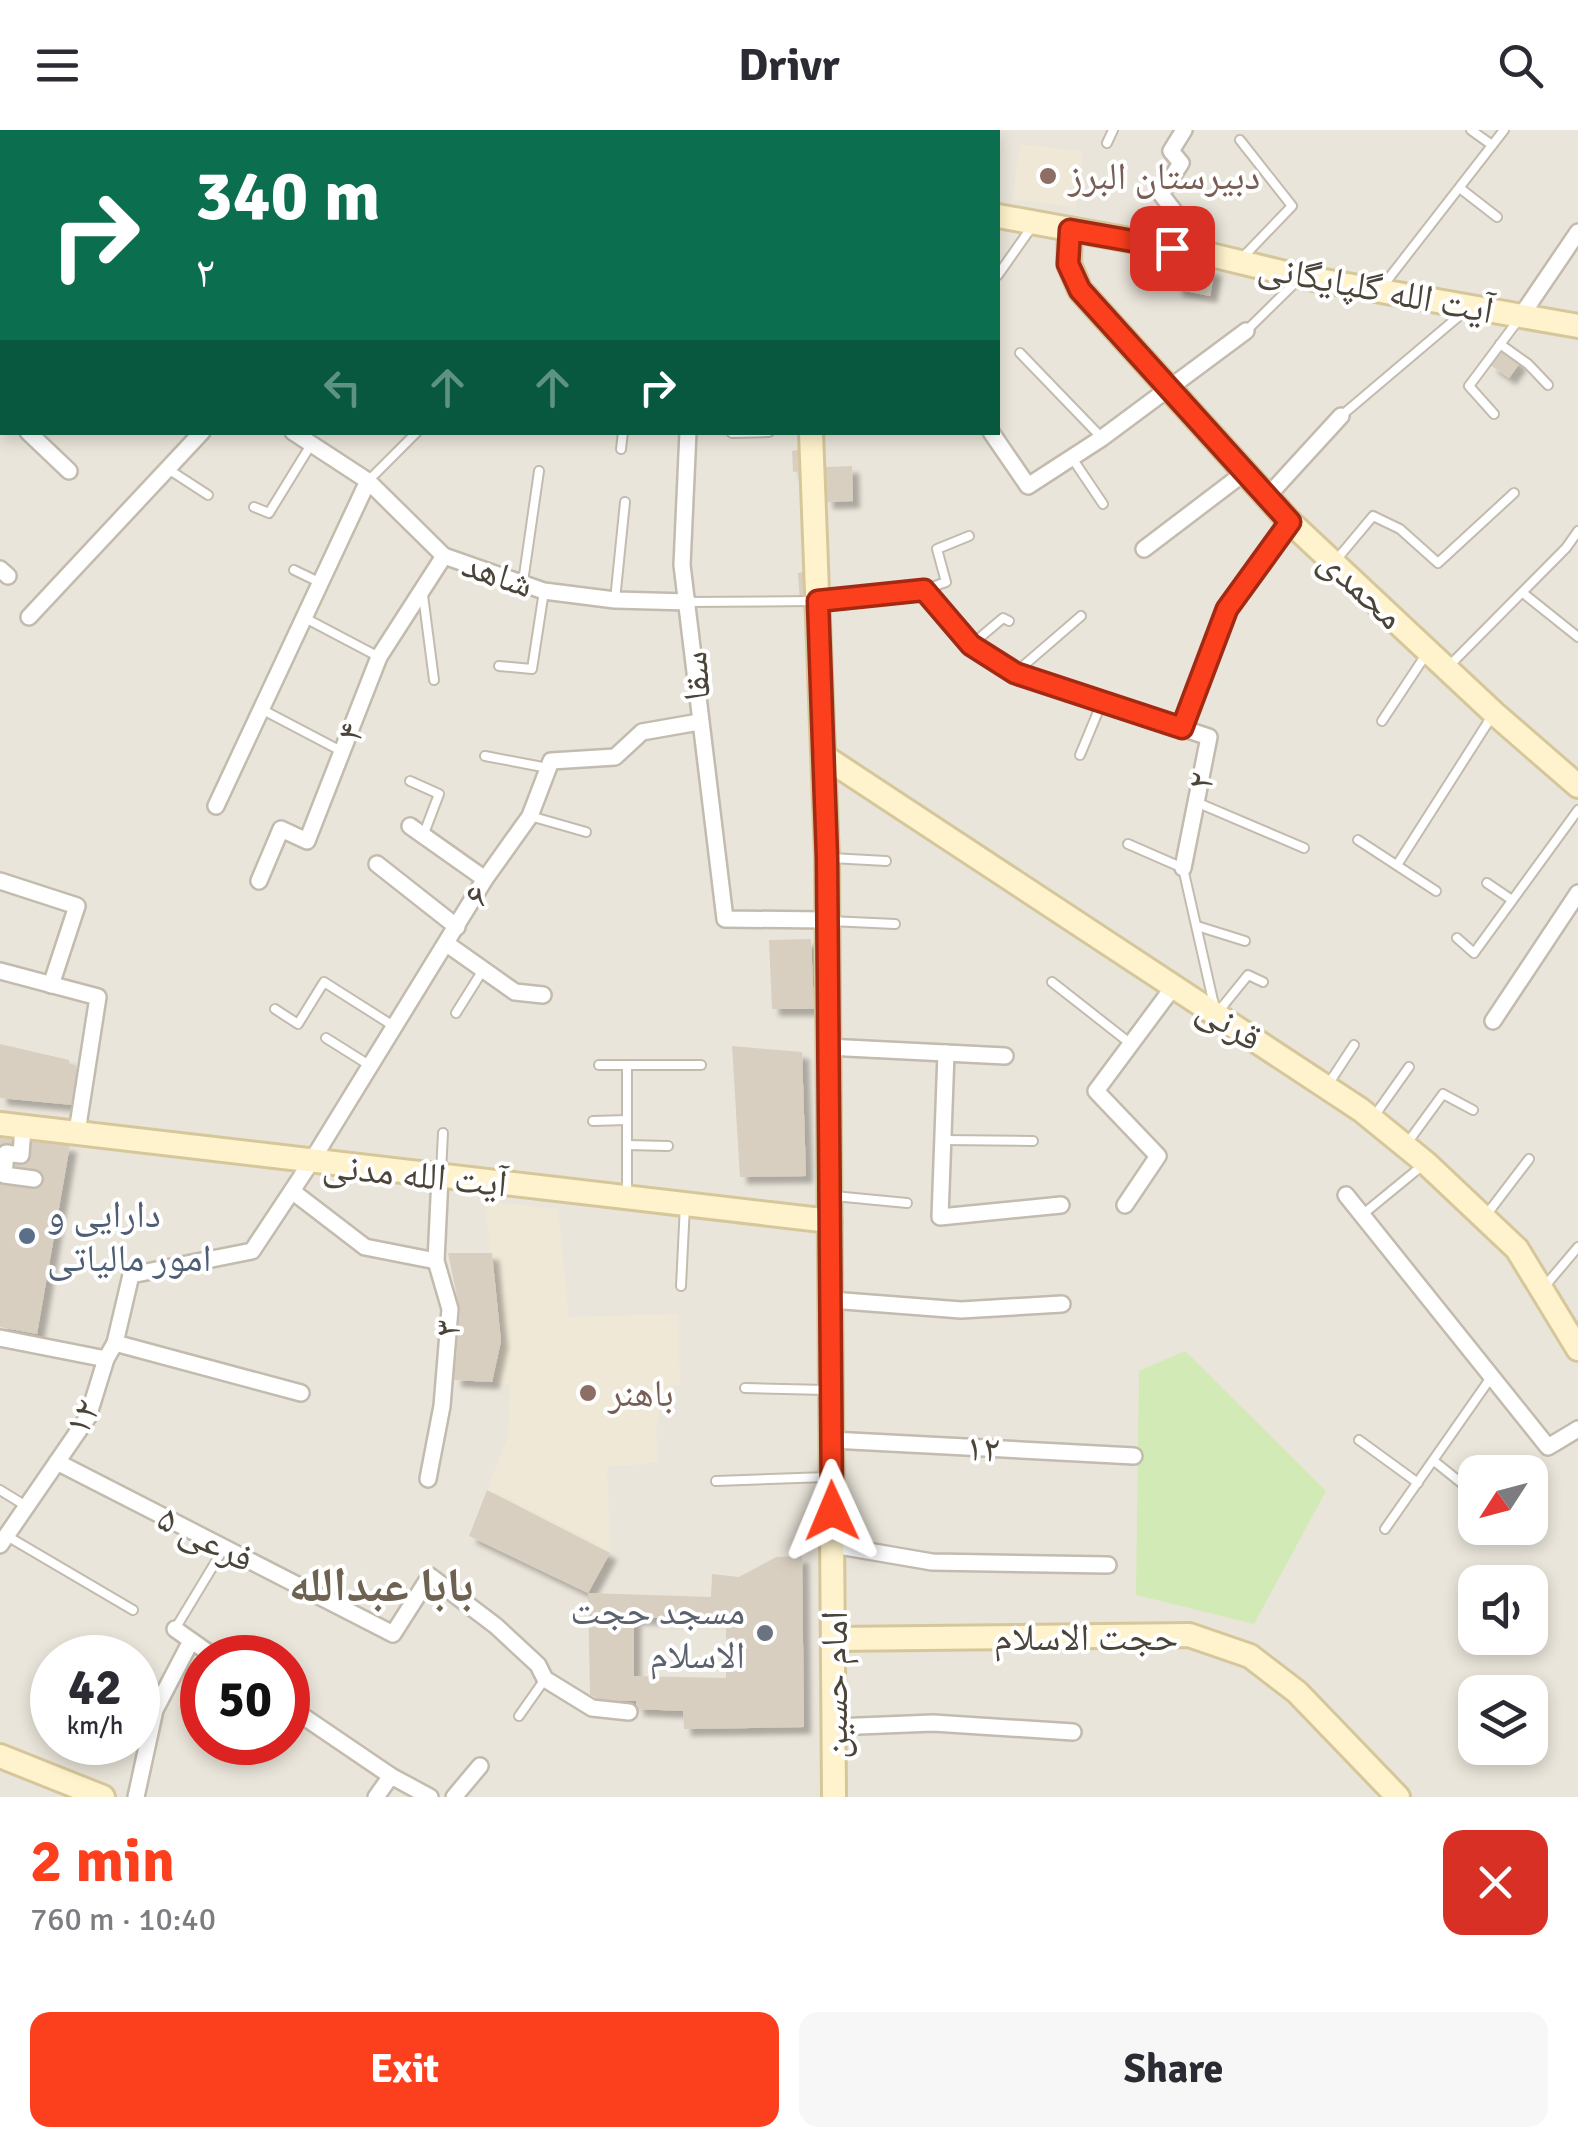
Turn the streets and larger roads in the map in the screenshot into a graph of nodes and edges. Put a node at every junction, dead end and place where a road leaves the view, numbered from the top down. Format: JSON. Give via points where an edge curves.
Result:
{"nodes":[{"id":1,"x":1184,"y":130,"type":"edge"},
{"id":2,"x":1000,"y":216,"type":"edge"},
{"id":3,"x":1070,"y":230,"type":"junction"},
{"id":4,"x":1578,"y":232,"type":"edge"},
{"id":5,"x":1206,"y":254,"type":"junction"},
{"id":6,"x":1521,"y":316,"type":"junction"},
{"id":7,"x":1578,"y":326,"type":"edge"},
{"id":8,"x":1246,"y":331,"type":"road end"},
{"id":9,"x":1168,"y":388,"type":"junction"},
{"id":10,"x":1341,"y":416,"type":"road end"},
{"id":11,"x":31,"y":435,"type":"edge"},
{"id":12,"x":199,"y":435,"type":"edge"},
{"id":13,"x":298,"y":435,"type":"edge"},
{"id":14,"x":688,"y":435,"type":"edge"},
{"id":15,"x":811,"y":435,"type":"edge"},
{"id":16,"x":993,"y":435,"type":"edge"},
{"id":17,"x":69,"y":471,"type":"dead end"},
{"id":18,"x":1244,"y":473,"type":"junction"},
{"id":19,"x":368,"y":481,"type":"junction"},
{"id":20,"x":1266,"y":498,"type":"junction"},
{"id":21,"x":1290,"y":522,"type":"junction"},
{"id":22,"x":1144,"y":549,"type":"dead end"},
{"id":23,"x":444,"y":556,"type":"junction"},
{"id":24,"x":818,"y":601,"type":"junction"},
{"id":25,"x":688,"y":602,"type":"junction"},
{"id":26,"x":29,"y":617,"type":"dead end"},
{"id":27,"x":699,"y":722,"type":"junction"},
{"id":28,"x":1182,"y":728,"type":"junction"},
{"id":29,"x":824,"y":757,"type":"junction"},
{"id":30,"x":1578,"y":786,"type":"edge"},
{"id":31,"x":216,"y":806,"type":"dead end"},
{"id":32,"x":416,"y":831,"type":"road end"},
{"id":33,"x":377,"y":864,"type":"dead end"},
{"id":34,"x":1183,"y":868,"type":"road end"},
{"id":35,"x":485,"y":878,"type":"junction"},
{"id":36,"x":0,"y":881,"type":"edge"},
{"id":37,"x":259,"y":881,"type":"dead end"},
{"id":38,"x":1578,"y":893,"type":"edge"},
{"id":39,"x":825,"y":920,"type":"junction"},
{"id":40,"x":456,"y":928,"type":"junction"},
{"id":41,"x":447,"y":944,"type":"junction"},
{"id":42,"x":0,"y":971,"type":"edge"},
{"id":43,"x":50,"y":985,"type":"junction"},
{"id":44,"x":1174,"y":986,"type":"junction"},
{"id":45,"x":543,"y":995,"type":"dead end"},
{"id":46,"x":1493,"y":1021,"type":"dead end"},
{"id":47,"x":828,"y":1046,"type":"junction"},
{"id":48,"x":946,"y":1053,"type":"junction"},
{"id":49,"x":1005,"y":1056,"type":"dead end"},
{"id":50,"x":12,"y":1125,"type":"edge"},
{"id":51,"x":77,"y":1132,"type":"junction"},
{"id":52,"x":311,"y":1162,"type":"junction"},
{"id":53,"x":440,"y":1177,"type":"junction"},
{"id":54,"x":34,"y":1179,"type":"dead end"},
{"id":55,"x":292,"y":1192,"type":"junction"},
{"id":56,"x":1346,"y":1195,"type":"dead end"},
{"id":57,"x":1125,"y":1205,"type":"dead end"},
{"id":58,"x":1061,"y":1206,"type":"dead end"},
{"id":59,"x":830,"y":1221,"type":"junction"},
{"id":60,"x":436,"y":1261,"type":"junction"},
{"id":61,"x":131,"y":1275,"type":"joint"},
{"id":62,"x":831,"y":1300,"type":"junction"},
{"id":63,"x":1062,"y":1304,"type":"dead end"},
{"id":64,"x":0,"y":1338,"type":"edge"},
{"id":65,"x":114,"y":1343,"type":"junction"},
{"id":66,"x":1578,"y":1349,"type":"edge"},
{"id":67,"x":106,"y":1358,"type":"junction"},
{"id":68,"x":300,"y":1394,"type":"dead end"},
{"id":69,"x":1578,"y":1430,"type":"edge"},
{"id":70,"x":832,"y":1440,"type":"junction"},
{"id":71,"x":1134,"y":1456,"type":"dead end"},
{"id":72,"x":57,"y":1462,"type":"junction"},
{"id":73,"x":428,"y":1479,"type":"dead end"},
{"id":74,"x":3,"y":1540,"type":"edge"},
{"id":75,"x":832,"y":1545,"type":"junction"},
{"id":76,"x":1108,"y":1565,"type":"dead end"},
{"id":77,"x":175,"y":1628,"type":"road end"},
{"id":78,"x":184,"y":1635,"type":"edge"},
{"id":79,"x":833,"y":1638,"type":"junction"},
{"id":80,"x":180,"y":1663,"type":"edge"},
{"id":81,"x":629,"y":1712,"type":"dead end"},
{"id":82,"x":310,"y":1721,"type":"edge"},
{"id":83,"x":834,"y":1728,"type":"junction"},
{"id":84,"x":1073,"y":1732,"type":"dead end"},
{"id":85,"x":0,"y":1756,"type":"edge"},
{"id":86,"x":480,"y":1766,"type":"dead end"},
{"id":87,"x":391,"y":1776,"type":"junction"},
{"id":88,"x":56,"y":1789,"type":"edge"},
{"id":89,"x":103,"y":1797,"type":"edge"},
{"id":90,"x":136,"y":1797,"type":"edge"},
{"id":91,"x":376,"y":1797,"type":"edge"},
{"id":92,"x":430,"y":1797,"type":"edge"},
{"id":93,"x":454,"y":1797,"type":"edge"},
{"id":94,"x":834,"y":1797,"type":"edge"},
{"id":95,"x":1398,"y":1797,"type":"edge"}],
"edges":[{"from":1,"to":5,"type":"street","via":[[1171,151],[1181,163],[1160,194]]},
{"from":2,"to":3,"type":"street","name":"آیت الله گلپایگانی"},
{"from":3,"to":5,"type":"street","name":"آیت الله گلپایگانی"},
{"from":3,"to":9,"type":"street","name":"محمدی","via":[[1068,264],[1080,290]]},
{"from":4,"to":6,"type":"street"},
{"from":5,"to":6,"type":"street","name":"آیت الله گلپایگانی"},
{"from":6,"to":7,"type":"street","name":"آیت الله گلپایگانی"},
{"from":8,"to":9,"type":"street"},
{"from":9,"to":16,"type":"street","via":[[1028,486]]},
{"from":9,"to":18,"type":"street","name":"محمدی"},
{"from":10,"to":20,"type":"street"},
{"from":11,"to":17,"type":"street"},
{"from":12,"to":26,"type":"street"},
{"from":13,"to":19,"type":"street","name":"شاهد"},
{"from":14,"to":25,"type":"street","name":"سقا","via":[[682,565]]},
{"from":15,"to":24,"type":"street","name":"امام حسین"},
{"from":18,"to":20,"type":"street","name":"محمدی"},
{"from":18,"to":22,"type":"street"},
{"from":19,"to":23,"type":"street","name":"شاهد"},
{"from":19,"to":31,"type":"street"},
{"from":20,"to":21,"type":"street","name":"محمدی"},
{"from":21,"to":28,"type":"street","via":[[1227,609]]},
{"from":21,"to":30,"type":"street","name":"محمدی"},
{"from":23,"to":25,"type":"street","name":"شاهد","via":[[544,590]]},
{"from":23,"to":37,"type":"street","name":"۴","via":[[379,657],[307,841],[282,829]]},
{"from":24,"to":28,"type":"street","name":"۲","via":[[924,590],[971,645],[1015,673]]},
{"from":24,"to":29,"type":"street","name":"امام حسین"},
{"from":25,"to":27,"type":"street","name":"سقا"},
{"from":27,"to":35,"type":"street","name":"۶","via":[[642,732],[614,757],[551,761],[530,816]]},
{"from":27,"to":39,"type":"street","name":"سقا","via":[[725,919]]},
{"from":28,"to":34,"type":"street","name":"۲","via":[[1208,738]]},
{"from":29,"to":39,"type":"street","name":"امام حسین"},
{"from":29,"to":44,"type":"street","name":"قرنی"},
{"from":32,"to":35,"type":"street"},
{"from":33,"to":40,"type":"street"},
{"from":35,"to":40,"type":"street","name":"۶"},
{"from":36,"to":43,"type":"street","via":[[78,906]]},
{"from":38,"to":46,"type":"street"},
{"from":39,"to":47,"type":"street","name":"امام حسین"},
{"from":40,"to":41,"type":"street","name":"۶"},
{"from":41,"to":45,"type":"street","via":[[515,992]]},
{"from":41,"to":52,"type":"street","name":"۶"},
{"from":42,"to":43,"type":"street"},
{"from":43,"to":51,"type":"street","via":[[98,997]]},
{"from":44,"to":57,"type":"street","via":[[1096,1091],[1158,1156]]},
{"from":44,"to":66,"type":"street","name":"قرنی","via":[[1426,1162],[1518,1248]]},
{"from":47,"to":48,"type":"street"},
{"from":47,"to":59,"type":"street","name":"امام حسین"},
{"from":48,"to":49,"type":"street"},
{"from":48,"to":58,"type":"street","via":[[940,1217]]},
{"from":50,"to":51,"type":"street","name":"آیت الله مدنی"},
{"from":50,"to":54,"type":"street","via":[[21,1155],[6,1153],[4,1175]]},
{"from":51,"to":52,"type":"street","name":"آیت الله مدنی"},
{"from":52,"to":53,"type":"street","name":"آیت الله مدنی"},
{"from":52,"to":55,"type":"street","name":"۶"},
{"from":53,"to":59,"type":"street","name":"آیت الله مدنی"},
{"from":53,"to":60,"type":"street","name":"۳"},
{"from":55,"to":60,"type":"street","via":[[366,1248]]},
{"from":55,"to":61,"type":"street","name":"۶","via":[[252,1251]]},
{"from":56,"to":69,"type":"street","via":[[1548,1448]]},
{"from":59,"to":62,"type":"street","name":"امام حسین"},
{"from":60,"to":73,"type":"street","name":"۳","via":[[450,1309]]},
{"from":61,"to":65,"type":"street","name":"۱۲"},
{"from":62,"to":63,"type":"street","via":[[960,1310]]},
{"from":62,"to":70,"type":"street","name":"امام حسین"},
{"from":64,"to":67,"type":"street"},
{"from":65,"to":67,"type":"street","name":"۱۲"},
{"from":65,"to":68,"type":"street"},
{"from":67,"to":72,"type":"street","name":"۱۲","via":[[88,1417]]},
{"from":70,"to":71,"type":"street","name":"۱۲"},
{"from":70,"to":75,"type":"street","name":"امام حسین"},
{"from":72,"to":74,"type":"street","name":"۱۲"},
{"from":72,"to":81,"type":"street","name":"فرعی ۵","via":[[393,1634],[430,1576],[496,1626],[538,1664],[545,1679],[592,1708]]},
{"from":75,"to":76,"type":"street","via":[[932,1562]]},
{"from":75,"to":79,"type":"street","name":"امام حسین"},
{"from":77,"to":78,"type":"street"},
{"from":79,"to":83,"type":"street","name":"امام حسین"},
{"from":79,"to":95,"type":"street","name":"حجت الاسلام","via":[[1189,1635],[1250,1656],[1298,1692]]},
{"from":80,"to":90,"type":"street","via":[[155,1710]]},
{"from":82,"to":87,"type":"street"},
{"from":83,"to":84,"type":"street","via":[[932,1723]]},
{"from":83,"to":94,"type":"street","name":"امام حسین"},
{"from":85,"to":88,"type":"street"},
{"from":86,"to":93,"type":"street"},
{"from":87,"to":91,"type":"street"},
{"from":87,"to":92,"type":"street"},
{"from":88,"to":89,"type":"street"}]}
